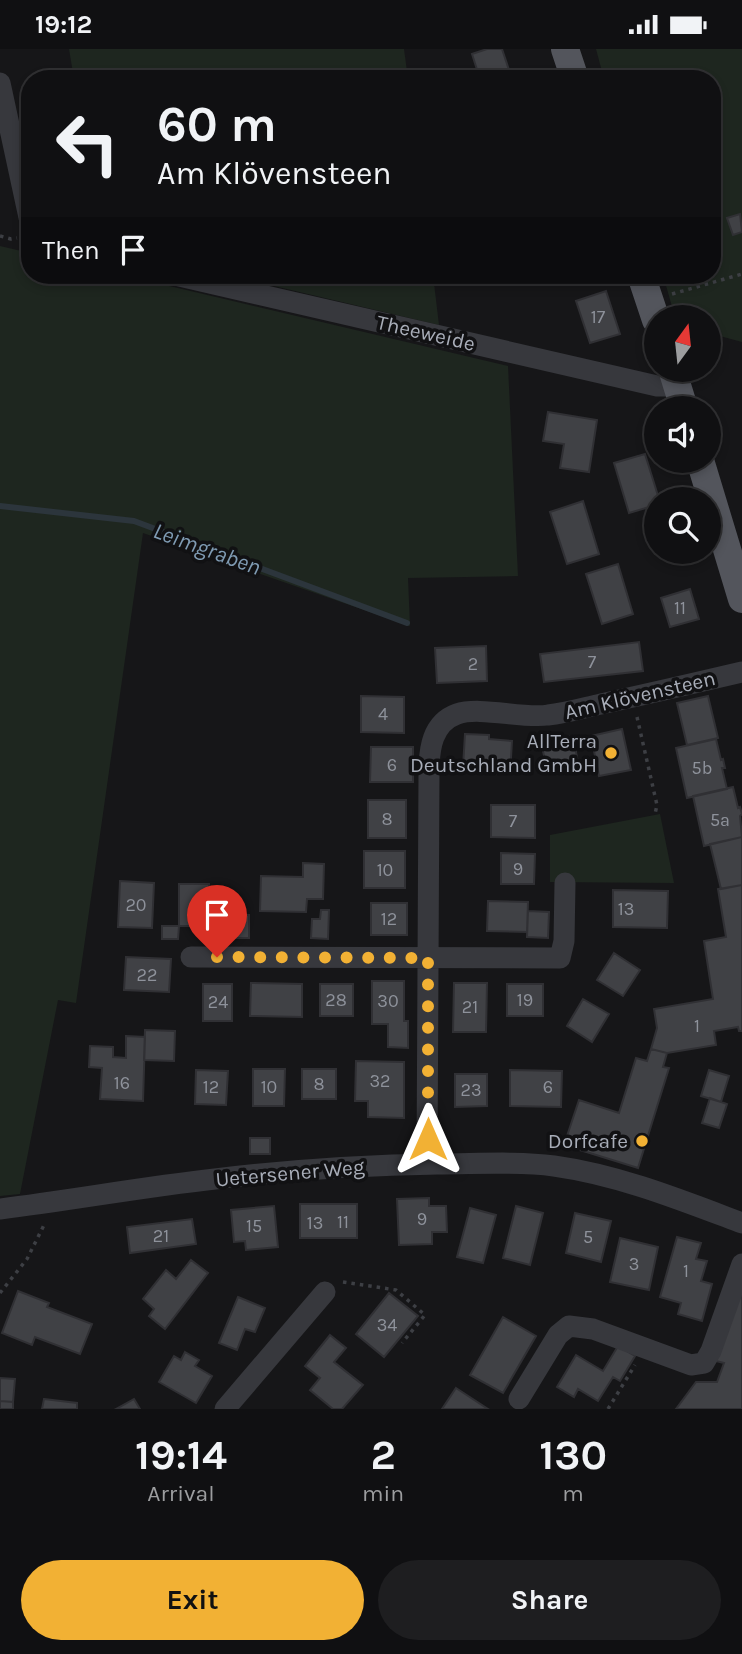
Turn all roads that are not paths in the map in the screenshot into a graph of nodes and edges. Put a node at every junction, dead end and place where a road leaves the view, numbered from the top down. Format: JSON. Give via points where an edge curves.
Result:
{"nodes":[{"id":1,"x":565,"y":49,"type":"edge"},
{"id":2,"x":572,"y":70,"type":"edge"},
{"id":3,"x":0,"y":83,"type":"edge"},
{"id":4,"x":21,"y":180,"type":"edge"},
{"id":5,"x":214,"y":284,"type":"edge"},
{"id":6,"x":678,"y":388,"type":"edge"},
{"id":7,"x":704,"y":473,"type":"edge"},
{"id":8,"x":742,"y":599,"type":"edge"},
{"id":9,"x":742,"y":672,"type":"edge"},
{"id":10,"x":565,"y":883,"type":"dead end"},
{"id":11,"x":191,"y":957,"type":"dead end"},
{"id":12,"x":428,"y":958,"type":"junction"},
{"id":13,"x":428,"y":1164,"type":"junction"},
{"id":14,"x":0,"y":1209,"type":"edge"},
{"id":15,"x":742,"y":1223,"type":"edge"},
{"id":16,"x":742,"y":1264,"type":"edge"},
{"id":17,"x":325,"y":1292,"type":"road end"},
{"id":18,"x":519,"y":1398,"type":"dead end"},
{"id":19,"x":225,"y":1409,"type":"edge"}],
"edges":[{"from":1,"to":2,"type":"main road"},
{"from":3,"to":4,"type":"street"},
{"from":5,"to":6,"type":"street","name":"Theeweide"},
{"from":7,"to":8,"type":"main road"},
{"from":9,"to":12,"type":"street","name":"Am Klövensteen","via":[[546,716],[475,712],[444,721],[429,748]]},
{"from":10,"to":12,"type":"street","via":[[560,958]]},
{"from":11,"to":12,"type":"street"},
{"from":12,"to":13,"type":"street","name":"Am Klövensteen"},
{"from":13,"to":14,"type":"street","name":"Uetersener Weg","via":[[215,1179]]},
{"from":13,"to":15,"type":"street","name":"Uetersener Weg","via":[[554,1166],[671,1196]]},
{"from":16,"to":18,"type":"street","via":[[704,1363],[691,1365],[593,1329],[569,1326],[558,1335]]},
{"from":17,"to":19,"type":"street"}]}
